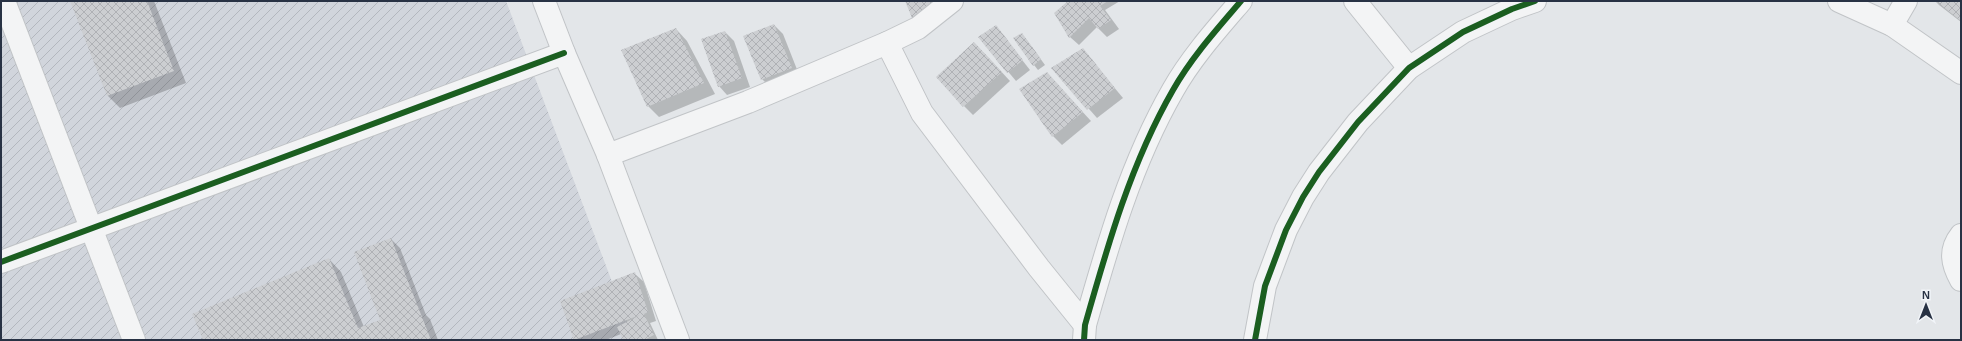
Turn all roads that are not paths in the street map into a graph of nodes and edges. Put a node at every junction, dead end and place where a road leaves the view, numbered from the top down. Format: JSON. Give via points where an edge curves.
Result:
{"nodes":[{"id":1,"x":4,"y":1,"type":"edge"},
{"id":2,"x":544,"y":1,"type":"edge"},
{"id":3,"x":952,"y":1,"type":"edge"},
{"id":4,"x":1241,"y":1,"type":"edge"},
{"id":5,"x":1355,"y":1,"type":"edge"},
{"id":6,"x":1535,"y":1,"type":"edge"},
{"id":7,"x":1839,"y":1,"type":"edge"},
{"id":8,"x":1906,"y":1,"type":"edge"},
{"id":9,"x":1892,"y":25,"type":"junction"},
{"id":10,"x":887,"y":43,"type":"junction"},
{"id":11,"x":564,"y":53,"type":"junction"},
{"id":12,"x":1409,"y":68,"type":"junction"},
{"id":13,"x":1961,"y":73,"type":"edge"},
{"id":14,"x":608,"y":155,"type":"junction"},
{"id":15,"x":92,"y":228,"type":"junction"},
{"id":16,"x":1961,"y":235,"type":"edge"},
{"id":17,"x":1,"y":262,"type":"edge"},
{"id":18,"x":1961,"y":280,"type":"edge"},
{"id":19,"x":1084,"y":332,"type":"edge"},
{"id":20,"x":134,"y":340,"type":"edge"},
{"id":21,"x":678,"y":340,"type":"edge"},
{"id":22,"x":1255,"y":340,"type":"edge"}],
"edges":[{"from":1,"to":15,"type":"street"},
{"from":2,"to":11,"type":"street"},
{"from":3,"to":10,"type":"street","via":[[918,28]]},
{"from":4,"to":19,"type":"street","via":[[1209,38],[1173,89],[1142,150],[1113,227]]},
{"from":5,"to":12,"type":"street"},
{"from":6,"to":12,"type":"street","via":[[1463,32]]},
{"from":7,"to":9,"type":"street"},
{"from":8,"to":9,"type":"street"},
{"from":9,"to":13,"type":"street"},
{"from":10,"to":14,"type":"street","via":[[748,102]]},
{"from":10,"to":19,"type":"street","via":[[922,113]]},
{"from":11,"to":14,"type":"street"},
{"from":11,"to":15,"type":"street"},
{"from":12,"to":22,"type":"street","via":[[1358,122],[1303,197],[1286,230],[1265,286]]},
{"from":14,"to":21,"type":"street"},
{"from":15,"to":17,"type":"street"},
{"from":15,"to":20,"type":"street"},
{"from":16,"to":18,"type":"street","via":[[1952,253]]}]}
